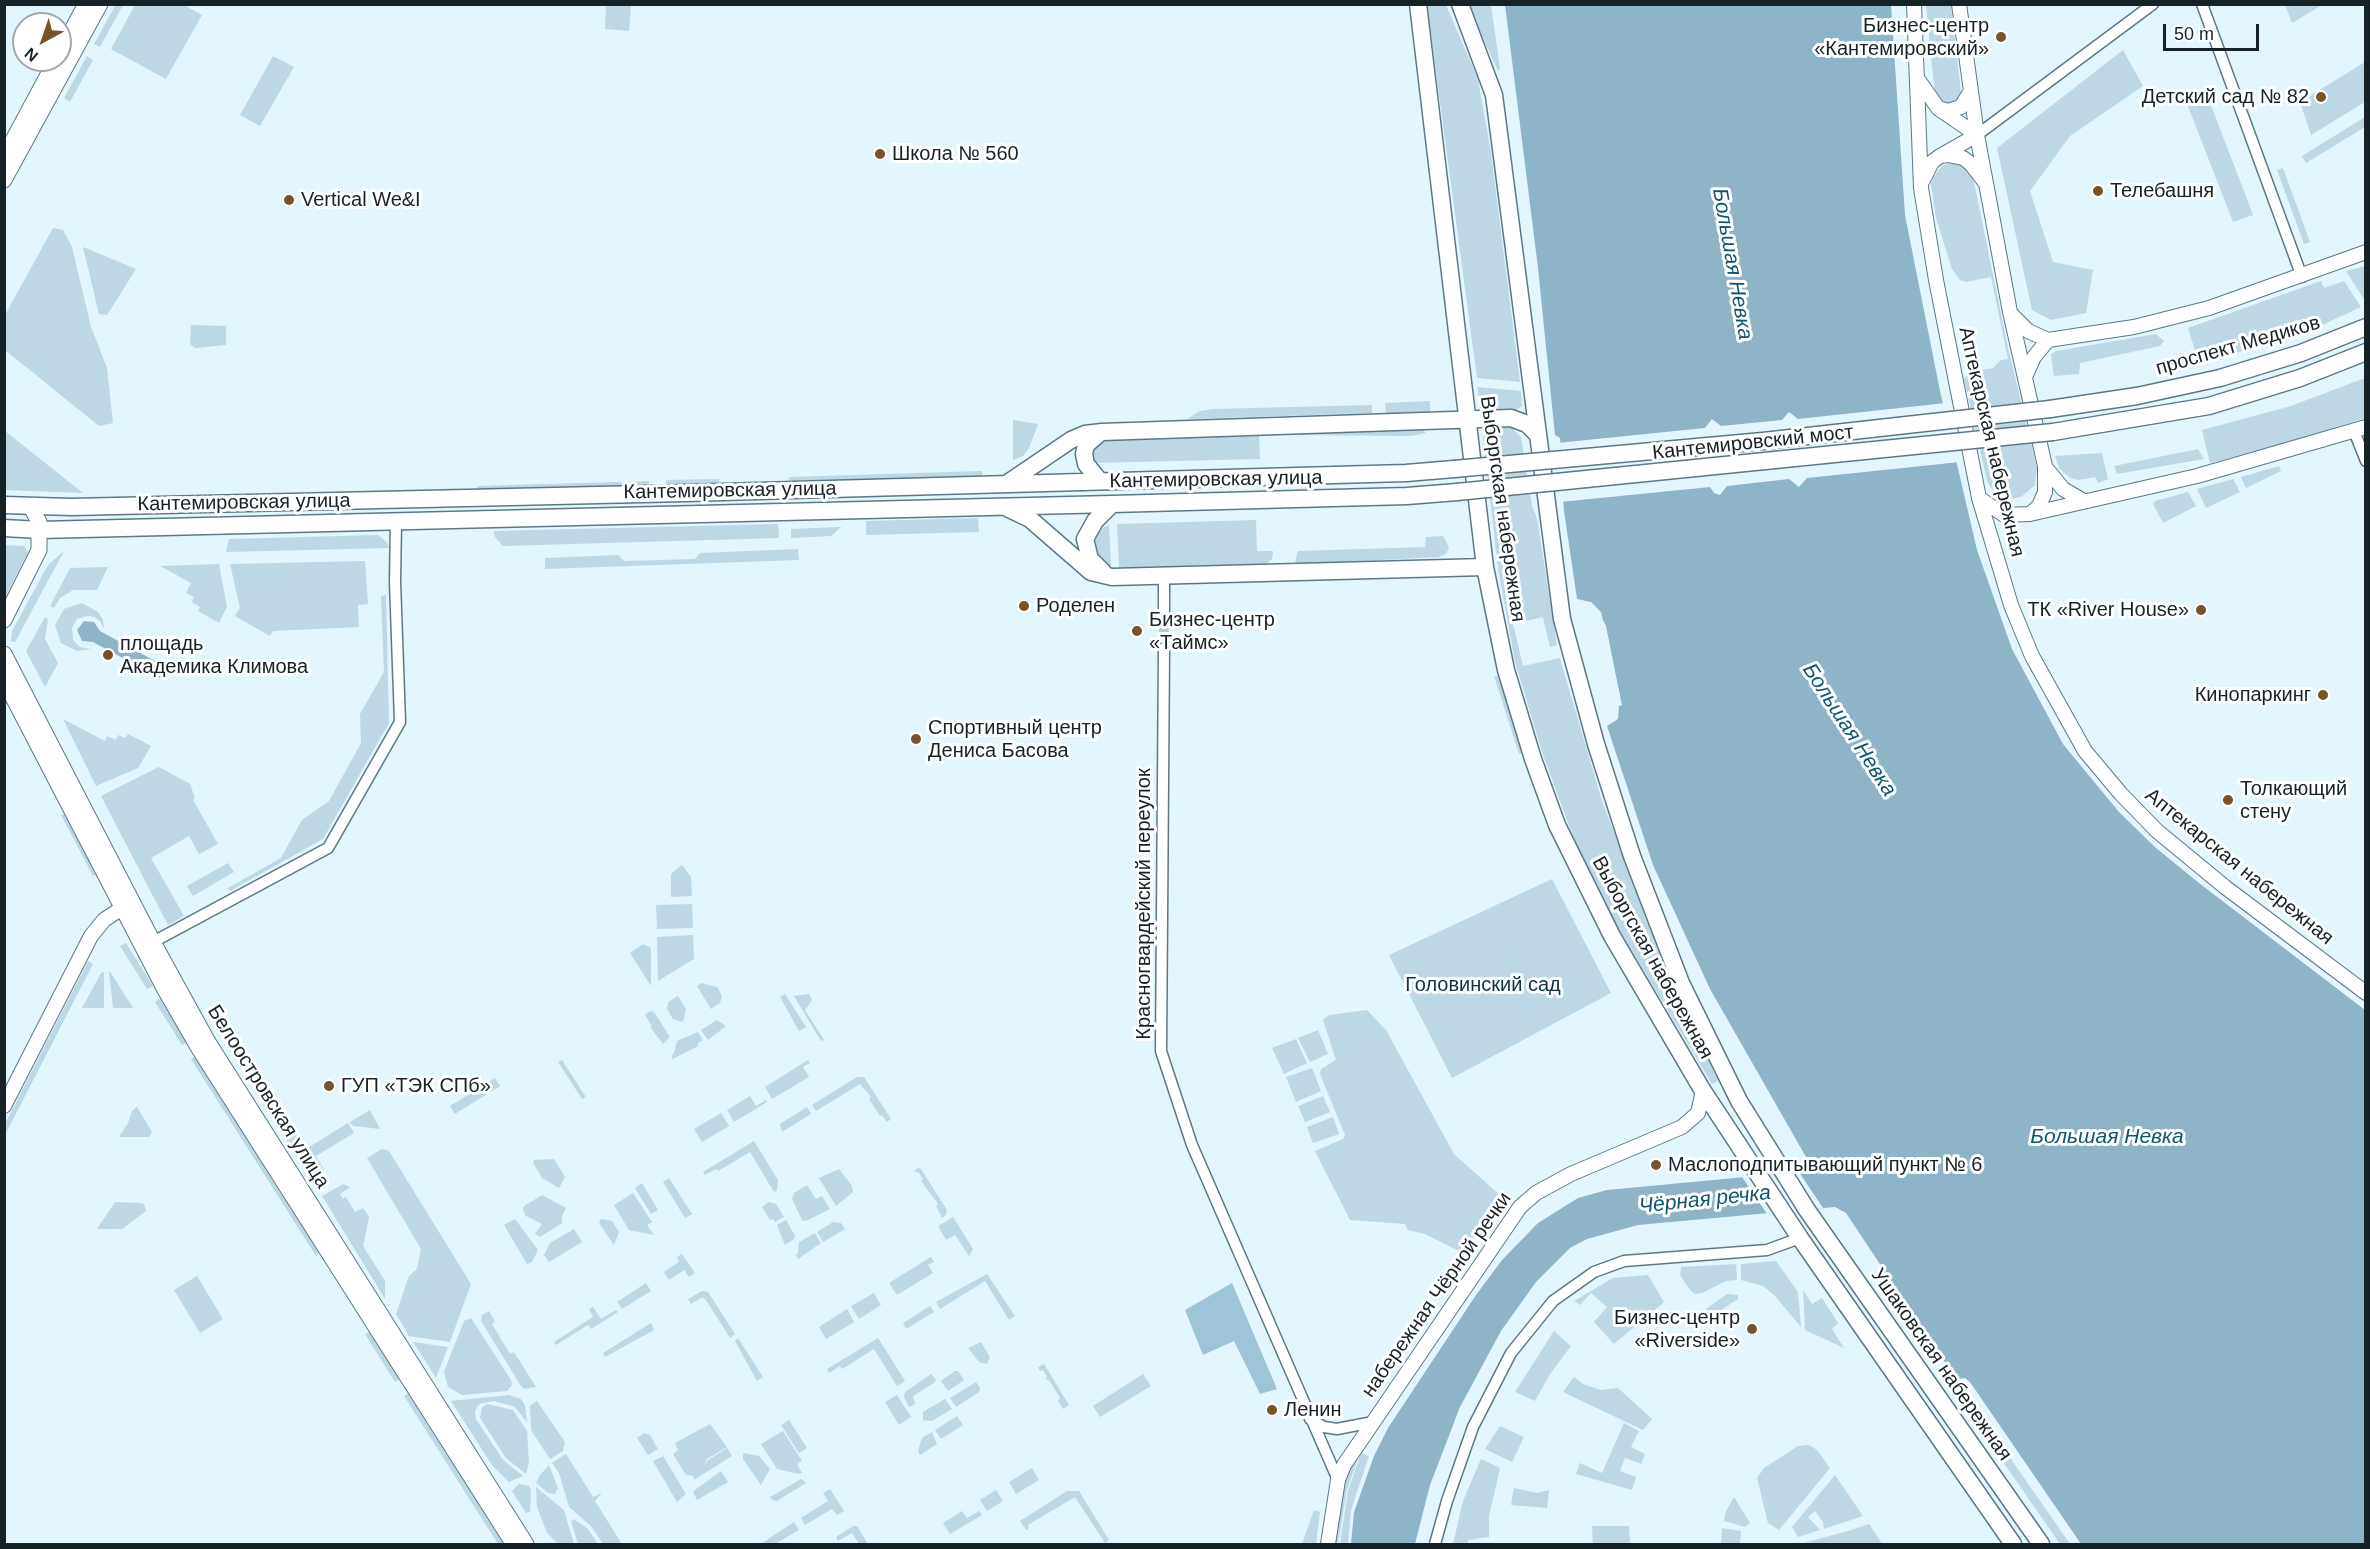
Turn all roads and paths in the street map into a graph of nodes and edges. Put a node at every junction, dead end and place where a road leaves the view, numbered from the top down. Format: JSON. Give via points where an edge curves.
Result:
{"nodes":[{"id":1,"x":86,"y":4,"type":"edge"},
{"id":2,"x":100,"y":4,"type":"edge"},
{"id":3,"x":1418,"y":4,"type":"edge"},
{"id":4,"x":1460,"y":4,"type":"edge"},
{"id":5,"x":1914,"y":4,"type":"edge"},
{"id":6,"x":1959,"y":4,"type":"edge"},
{"id":7,"x":2153,"y":4,"type":"edge"},
{"id":8,"x":2202,"y":4,"type":"edge"},
{"id":9,"x":72,"y":30,"type":"edge"},
{"id":10,"x":50,"y":72,"type":"edge"},
{"id":11,"x":1916,"y":76,"type":"junction"},
{"id":12,"x":1970,"y":93,"type":"junction"},
{"id":13,"x":1938,"y":108,"type":"junction"},
{"id":14,"x":1977,"y":135,"type":"junction"},
{"id":15,"x":1940,"y":156,"type":"junction"},
{"id":16,"x":4,"y":157,"type":"edge"},
{"id":17,"x":4,"y":180,"type":"edge"},
{"id":18,"x":1986,"y":183,"type":"junction"},
{"id":19,"x":1921,"y":188,"type":"junction"},
{"id":20,"x":2364,"y":254,"type":"edge"},
{"id":21,"x":2302,"y":277,"type":"junction"},
{"id":22,"x":2010,"y":312,"type":"junction"},
{"id":23,"x":2366,"y":327,"type":"edge"},
{"id":24,"x":2048,"y":340,"type":"junction"},
{"id":25,"x":2366,"y":352,"type":"edge"},
{"id":26,"x":2025,"y":377,"type":"junction"},
{"id":27,"x":2050,"y":409,"type":"joint"},
{"id":28,"x":1468,"y":419,"type":"junction"},
{"id":29,"x":2360,"y":429,"type":"edge"},
{"id":30,"x":1102,"y":432,"type":"junction"},
{"id":31,"x":1537,"y":434,"type":"junction"},
{"id":32,"x":2366,"y":461,"type":"edge"},
{"id":33,"x":2045,"y":466,"type":"junction"},
{"id":34,"x":1454,"y":469,"type":"joint"},
{"id":35,"x":1099,"y":480,"type":"junction"},
{"id":36,"x":1006,"y":484,"type":"junction"},
{"id":37,"x":1457,"y":492,"type":"joint"},
{"id":38,"x":1979,"y":498,"type":"junction"},
{"id":39,"x":2082,"y":500,"type":"junction"},
{"id":40,"x":1112,"y":504,"type":"junction"},
{"id":41,"x":4,"y":505,"type":"edge"},
{"id":42,"x":1002,"y":505,"type":"junction"},
{"id":43,"x":31,"y":507,"type":"junction"},
{"id":44,"x":2030,"y":514,"type":"junction"},
{"id":45,"x":396,"y":521,"type":"junction"},
{"id":46,"x":4,"y":528,"type":"edge"},
{"id":47,"x":40,"y":530,"type":"junction"},
{"id":48,"x":1485,"y":567,"type":"junction"},
{"id":49,"x":1164,"y":576,"type":"junction"},
{"id":50,"x":1112,"y":577,"type":"junction"},
{"id":51,"x":1164,"y":617,"type":"tunnel mouth"},
{"id":52,"x":4,"y":620,"type":"edge"},
{"id":53,"x":1164,"y":648,"type":"tunnel mouth"},
{"id":54,"x":4,"y":654,"type":"edge"},
{"id":55,"x":4,"y":681,"type":"edge"},
{"id":56,"x":127,"y":904,"type":"junction"},
{"id":57,"x":153,"y":942,"type":"junction"},
{"id":58,"x":2366,"y":993,"type":"edge"},
{"id":59,"x":1703,"y":1091,"type":"junction"},
{"id":60,"x":4,"y":1106,"type":"edge"},
{"id":61,"x":1806,"y":1210,"type":"joint"},
{"id":62,"x":1800,"y":1238,"type":"junction"},
{"id":63,"x":1309,"y":1419,"type":"junction"},
{"id":64,"x":1373,"y":1422,"type":"junction"},
{"id":65,"x":1338,"y":1480,"type":"junction"},
{"id":66,"x":513,"y":1545,"type":"edge"},
{"id":67,"x":526,"y":1545,"type":"edge"},
{"id":68,"x":1328,"y":1545,"type":"edge"},
{"id":69,"x":1435,"y":1545,"type":"edge"},
{"id":70,"x":2013,"y":1545,"type":"edge"},
{"id":71,"x":2041,"y":1545,"type":"edge"}],
"edges":[{"from":1,"to":9,"type":"main road"},
{"from":2,"to":17,"type":"main road"},
{"from":3,"to":28,"type":"main road","name":"Выборгская набережная"},
{"from":4,"to":31,"type":"main road","name":"Выборгская набережная","via":[[1494,95]]},
{"from":5,"to":11,"type":"street","name":"Аптекарская набережная"},
{"from":6,"to":12,"type":"street"},
{"from":7,"to":14,"type":"street"},
{"from":8,"to":21,"type":"street"},
{"from":10,"to":16,"type":"main road"},
{"from":11,"to":13,"type":"street"},
{"from":11,"to":19,"type":"street","name":"Аптекарская набережная"},
{"from":12,"to":13,"type":"street","via":[[1955,110]]},
{"from":12,"to":14,"type":"street"},
{"from":13,"to":14,"type":"street"},
{"from":14,"to":15,"type":"street"},
{"from":14,"to":18,"type":"street"},
{"from":15,"to":18,"type":"street","via":[[1963,158]]},
{"from":15,"to":19,"type":"street","via":[[1928,166]]},
{"from":18,"to":22,"type":"street"},
{"from":19,"to":38,"type":"street","name":"Аптекарская набережная"},
{"from":20,"to":21,"type":"street"},
{"from":21,"to":24,"type":"street","via":[[2164,321]]},
{"from":22,"to":24,"type":"street","via":[[2028,331]]},
{"from":22,"to":26,"type":"street"},
{"from":23,"to":27,"type":"main road","name":"проспект Медиков","via":[[2220,378]]},
{"from":24,"to":26,"type":"street"},
{"from":25,"to":37,"type":"main road","name":"Кантемировский мост","bridge":true,"via":[[2209,406],[2053,432]]},
{"from":26,"to":33,"type":"street"},
{"from":27,"to":34,"type":"main road","name":"Кантемировский мост","bridge":true,"via":[[1763,441]]},
{"from":28,"to":30,"type":"main road"},
{"from":28,"to":31,"type":"main road","via":[[1518,419]]},
{"from":28,"to":48,"type":"main road","name":"Выборгская набережная"},
{"from":29,"to":32,"type":"street"},
{"from":29,"to":39,"type":"street","via":[[2197,476]]},
{"from":30,"to":35,"type":"main road","via":[[1092,437],[1084,454],[1086,464]]},
{"from":30,"to":36,"type":"main road","via":[[1071,440]]},
{"from":31,"to":61,"type":"main road","name":"Выборгская набережная","via":[[1562,619],[1632,856],[1681,983],[1739,1101]]},
{"from":33,"to":39,"type":"street","via":[[2063,489]]},
{"from":33,"to":44,"type":"street","via":[[2044,492],[2039,506]]},
{"from":34,"to":35,"type":"main road","name":"Кантемировская улица"},
{"from":35,"to":36,"type":"main road","name":"Кантемировская улица"},
{"from":36,"to":43,"type":"main road","name":"Кантемировская улица"},
{"from":37,"to":40,"type":"main road","name":"Кантемировская улица"},
{"from":38,"to":44,"type":"street","via":[[2004,515]]},
{"from":38,"to":58,"type":"street","name":"Аптекарская набережная","via":[[2003,584],[2027,646],[2085,751],[2157,831]]},
{"from":39,"to":44,"type":"street"},
{"from":40,"to":42,"type":"main road","name":"Кантемировская улица"},
{"from":40,"to":50,"type":"main road","via":[[1095,521],[1085,539],[1090,559]]},
{"from":41,"to":43,"type":"main road","name":"Кантемировская улица"},
{"from":42,"to":45,"type":"main road","name":"Кантемировская улица"},
{"from":42,"to":50,"type":"main road","via":[[1030,519],[1091,572]]},
{"from":43,"to":47,"type":"main road"},
{"from":45,"to":47,"type":"main road","name":"Кантемировская улица"},
{"from":45,"to":57,"type":"street","via":[[400,722],[328,849]]},
{"from":46,"to":47,"type":"main road","name":"Кантемировская улица"},
{"from":47,"to":52,"type":"main road","via":[[37,559]]},
{"from":48,"to":49,"type":"main road"},
{"from":48,"to":59,"type":"main road","name":"Выборгская набережная","via":[[1506,670],[1557,825],[1612,936]]},
{"from":49,"to":50,"type":"main road"},
{"from":49,"to":51,"type":"street"},
{"from":53,"to":63,"type":"street","name":"Красногвардейский переулок","via":[[1161,1051],[1192,1145]]},
{"from":54,"to":56,"type":"main road","name":"Белоостровская улица"},
{"from":55,"to":56,"type":"street","name":"Белоостровская улица"},
{"from":56,"to":57,"type":"main road","name":"Белоостровская улица"},
{"from":56,"to":60,"type":"street","via":[[104,920],[91,936]]},
{"from":56,"to":66,"type":"street","name":"Белоостровская улица","via":[[198,1048]]},
{"from":57,"to":67,"type":"main road","name":"Белоостровская улица","via":[[208,1042]]},
{"from":59,"to":62,"type":"main road","name":"Выборгская набережная"},
{"from":59,"to":64,"type":"street","name":"набережная Чёрной речки","via":[[1698,1113],[1682,1127],[1571,1174],[1523,1203]]},
{"from":61,"to":71,"type":"main road","name":"Ушаковская набережная"},
{"from":62,"to":69,"type":"street","via":[[1767,1250],[1624,1261],[1594,1272],[1553,1301],[1511,1353],[1473,1427]]},
{"from":62,"to":70,"type":"main road"},
{"from":63,"to":64,"type":"street","via":[[1336,1429]]},
{"from":63,"to":65,"type":"street","name":"Красногвардейский переулок"},
{"from":64,"to":65,"type":"street","name":"набережная Чёрной речки"},
{"from":65,"to":68,"type":"street","name":"набережная Чёрной речки"}]}
